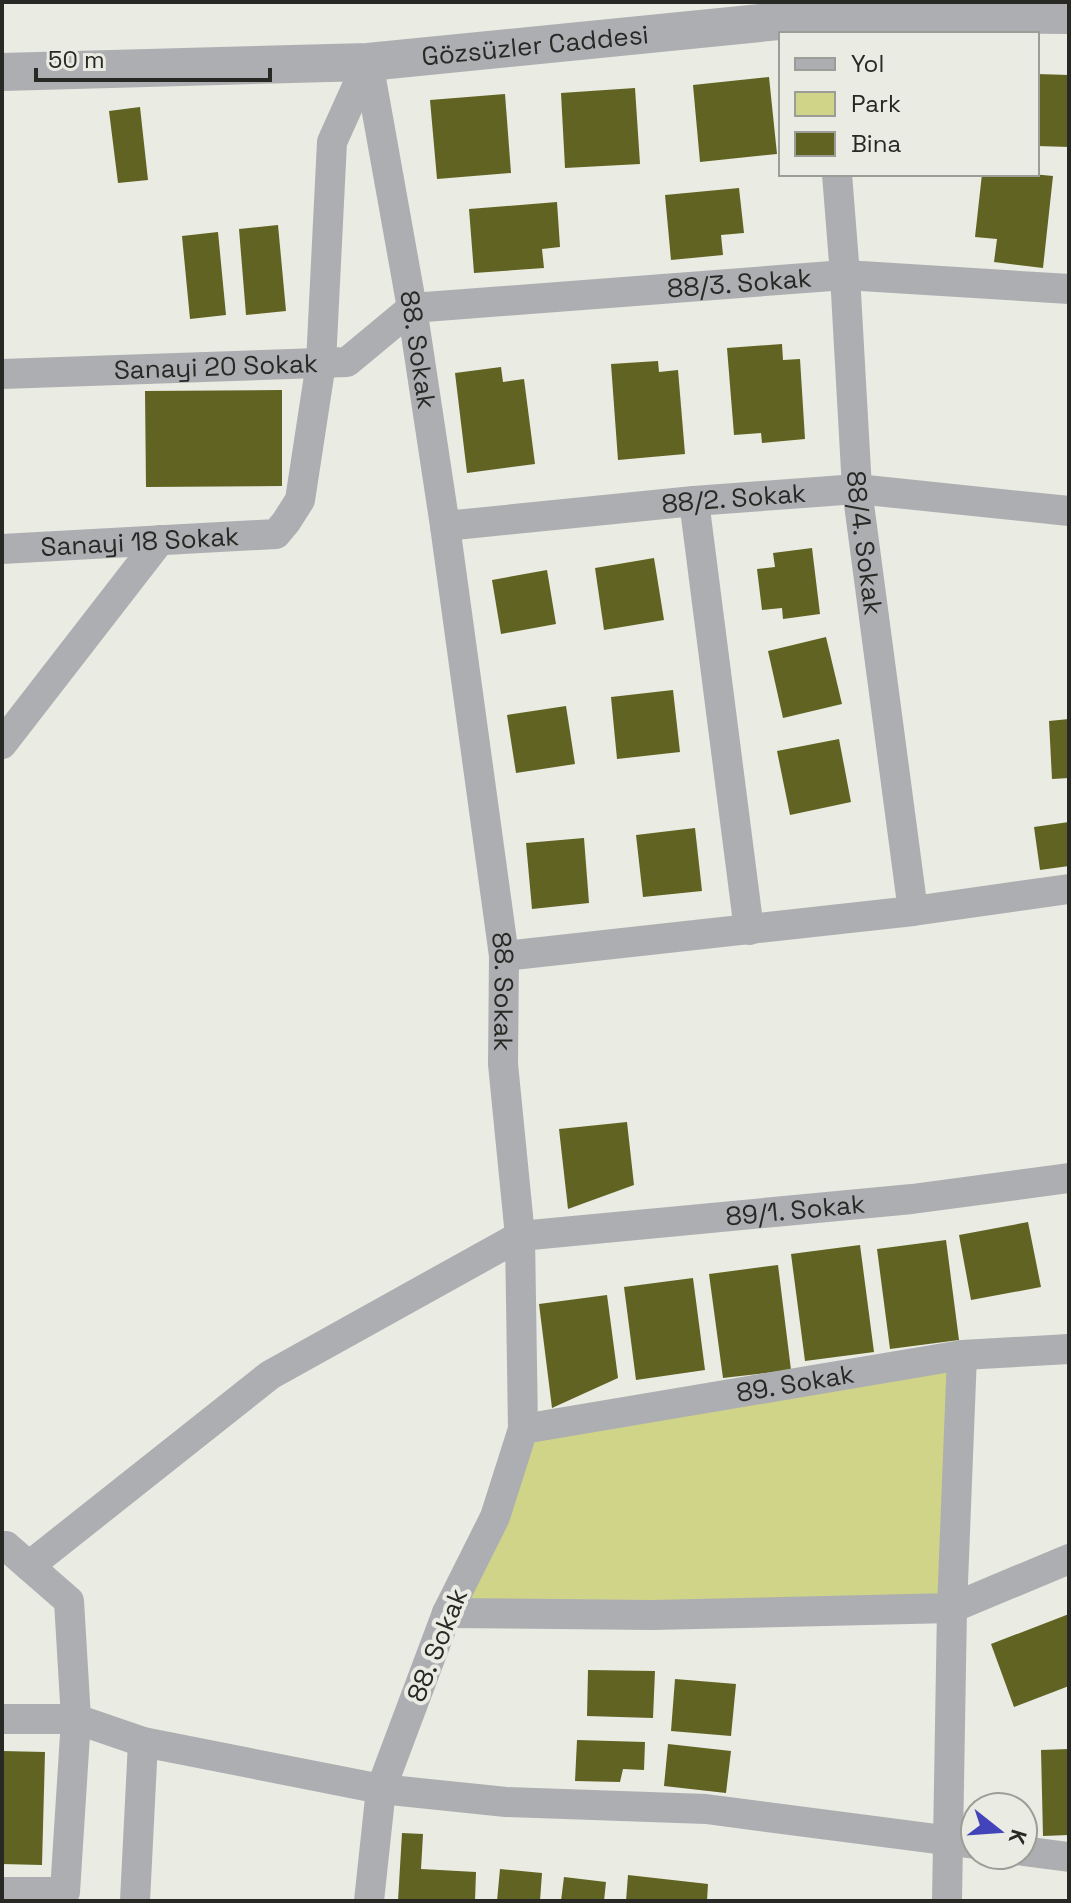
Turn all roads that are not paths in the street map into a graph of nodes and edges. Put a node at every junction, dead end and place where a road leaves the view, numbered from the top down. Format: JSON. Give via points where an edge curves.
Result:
{"nodes":[{"id":1,"x":1069,"y":15,"type":"edge"},
{"id":2,"x":824,"y":26,"type":"edge"},
{"id":3,"x":368,"y":62,"type":"junction"},
{"id":4,"x":2,"y":72,"type":"edge"},
{"id":5,"x":837,"y":176,"type":"edge"},
{"id":6,"x":845,"y":275,"type":"junction"},
{"id":7,"x":1069,"y":289,"type":"edge"},
{"id":8,"x":412,"y":308,"type":"junction"},
{"id":9,"x":321,"y":363,"type":"junction"},
{"id":10,"x":2,"y":374,"type":"edge"},
{"id":11,"x":857,"y":489,"type":"junction"},
{"id":12,"x":694,"y":501,"type":"junction"},
{"id":13,"x":1069,"y":511,"type":"edge"},
{"id":14,"x":445,"y":526,"type":"junction"},
{"id":15,"x":160,"y":540,"type":"junction"},
{"id":16,"x":2,"y":549,"type":"edge"},
{"id":17,"x":2,"y":744,"type":"edge"},
{"id":18,"x":1069,"y":889,"type":"edge"},
{"id":19,"x":913,"y":911,"type":"junction"},
{"id":20,"x":749,"y":930,"type":"junction"},
{"id":21,"x":504,"y":956,"type":"junction"},
{"id":22,"x":1069,"y":1178,"type":"edge"},
{"id":23,"x":520,"y":1236,"type":"junction"},
{"id":24,"x":1069,"y":1349,"type":"edge"},
{"id":25,"x":962,"y":1355,"type":"junction"},
{"id":26,"x":523,"y":1429,"type":"junction"},
{"id":27,"x":2,"y":1546,"type":"edge"},
{"id":28,"x":1069,"y":1559,"type":"edge"},
{"id":29,"x":29,"y":1566,"type":"junction"},
{"id":30,"x":952,"y":1608,"type":"junction"},
{"id":31,"x":447,"y":1613,"type":"junction"},
{"id":32,"x":2,"y":1719,"type":"edge"},
{"id":33,"x":76,"y":1719,"type":"junction"},
{"id":34,"x":143,"y":1742,"type":"junction"},
{"id":35,"x":381,"y":1789,"type":"junction"},
{"id":36,"x":959,"y":1791,"type":"edge"},
{"id":37,"x":959,"y":1842,"type":"edge"},
{"id":38,"x":959,"y":1850,"type":"edge"},
{"id":39,"x":1039,"y":1853,"type":"edge"},
{"id":40,"x":1069,"y":1857,"type":"edge"},
{"id":41,"x":2,"y":1892,"type":"edge"},
{"id":42,"x":65,"y":1896,"type":"edge"},
{"id":43,"x":135,"y":1901,"type":"edge"},
{"id":44,"x":369,"y":1901,"type":"edge"},
{"id":45,"x":947,"y":1901,"type":"edge"}],
"edges":[{"from":1,"to":2,"type":"street","name":"Gözsüzler Caddesi","via":[[860,13]]},
{"from":2,"to":3,"type":"street","name":"Gözsüzler Caddesi"},
{"from":3,"to":4,"type":"street","name":"Gözsüzler Caddesi"},
{"from":3,"to":8,"type":"street","name":"88. Sokak"},
{"from":3,"to":9,"type":"street","via":[[332,142]]},
{"from":5,"to":6,"type":"street","name":"88/4. Sokak"},
{"from":6,"to":7,"type":"street","name":"88/3. Sokak"},
{"from":6,"to":8,"type":"street","name":"88/3. Sokak"},
{"from":6,"to":11,"type":"street","name":"88/4. Sokak"},
{"from":8,"to":9,"type":"street","name":"Sanayi 20 Sokak","via":[[347,362]]},
{"from":8,"to":14,"type":"street","name":"88. Sokak"},
{"from":9,"to":10,"type":"street","name":"Sanayi 20 Sokak"},
{"from":9,"to":15,"type":"street","name":"Sanayi 18 Sokak","via":[[300,500],[276,534]]},
{"from":11,"to":12,"type":"street","name":"88/2. Sokak"},
{"from":11,"to":13,"type":"street","name":"88/2. Sokak"},
{"from":11,"to":19,"type":"street","name":"88/4. Sokak"},
{"from":12,"to":14,"type":"street","name":"88/2. Sokak"},
{"from":12,"to":20,"type":"street"},
{"from":14,"to":21,"type":"street","name":"88. Sokak"},
{"from":15,"to":16,"type":"street","name":"Sanayi 18 Sokak"},
{"from":15,"to":17,"type":"street"},
{"from":18,"to":19,"type":"street"},
{"from":19,"to":20,"type":"street"},
{"from":20,"to":21,"type":"street"},
{"from":21,"to":23,"type":"street","name":"88. Sokak","via":[[503,1064]]},
{"from":22,"to":23,"type":"street","name":"89/1. Sokak","via":[[912,1199]]},
{"from":23,"to":26,"type":"street","name":"88. Sokak"},
{"from":23,"to":29,"type":"street","via":[[270,1375]]},
{"from":24,"to":25,"type":"street","name":"89. Sokak"},
{"from":25,"to":26,"type":"street","name":"89. Sokak"},
{"from":25,"to":30,"type":"street"},
{"from":26,"to":31,"type":"street","name":"88. Sokak","via":[[495,1517]]},
{"from":27,"to":29,"type":"street"},
{"from":28,"to":30,"type":"street"},
{"from":29,"to":33,"type":"street","via":[[69,1601]]},
{"from":30,"to":31,"type":"street","via":[[652,1615]]},
{"from":30,"to":36,"type":"street"},
{"from":31,"to":35,"type":"street","name":"88. Sokak"},
{"from":32,"to":33,"type":"street"},
{"from":33,"to":34,"type":"street"},
{"from":33,"to":42,"type":"street"},
{"from":34,"to":35,"type":"street"},
{"from":34,"to":43,"type":"street"},
{"from":35,"to":37,"type":"street","via":[[506,1802],[706,1809]]},
{"from":35,"to":44,"type":"street","name":"88. Sokak"},
{"from":38,"to":45,"type":"street"},
{"from":39,"to":40,"type":"street"},
{"from":41,"to":42,"type":"street"}]}
